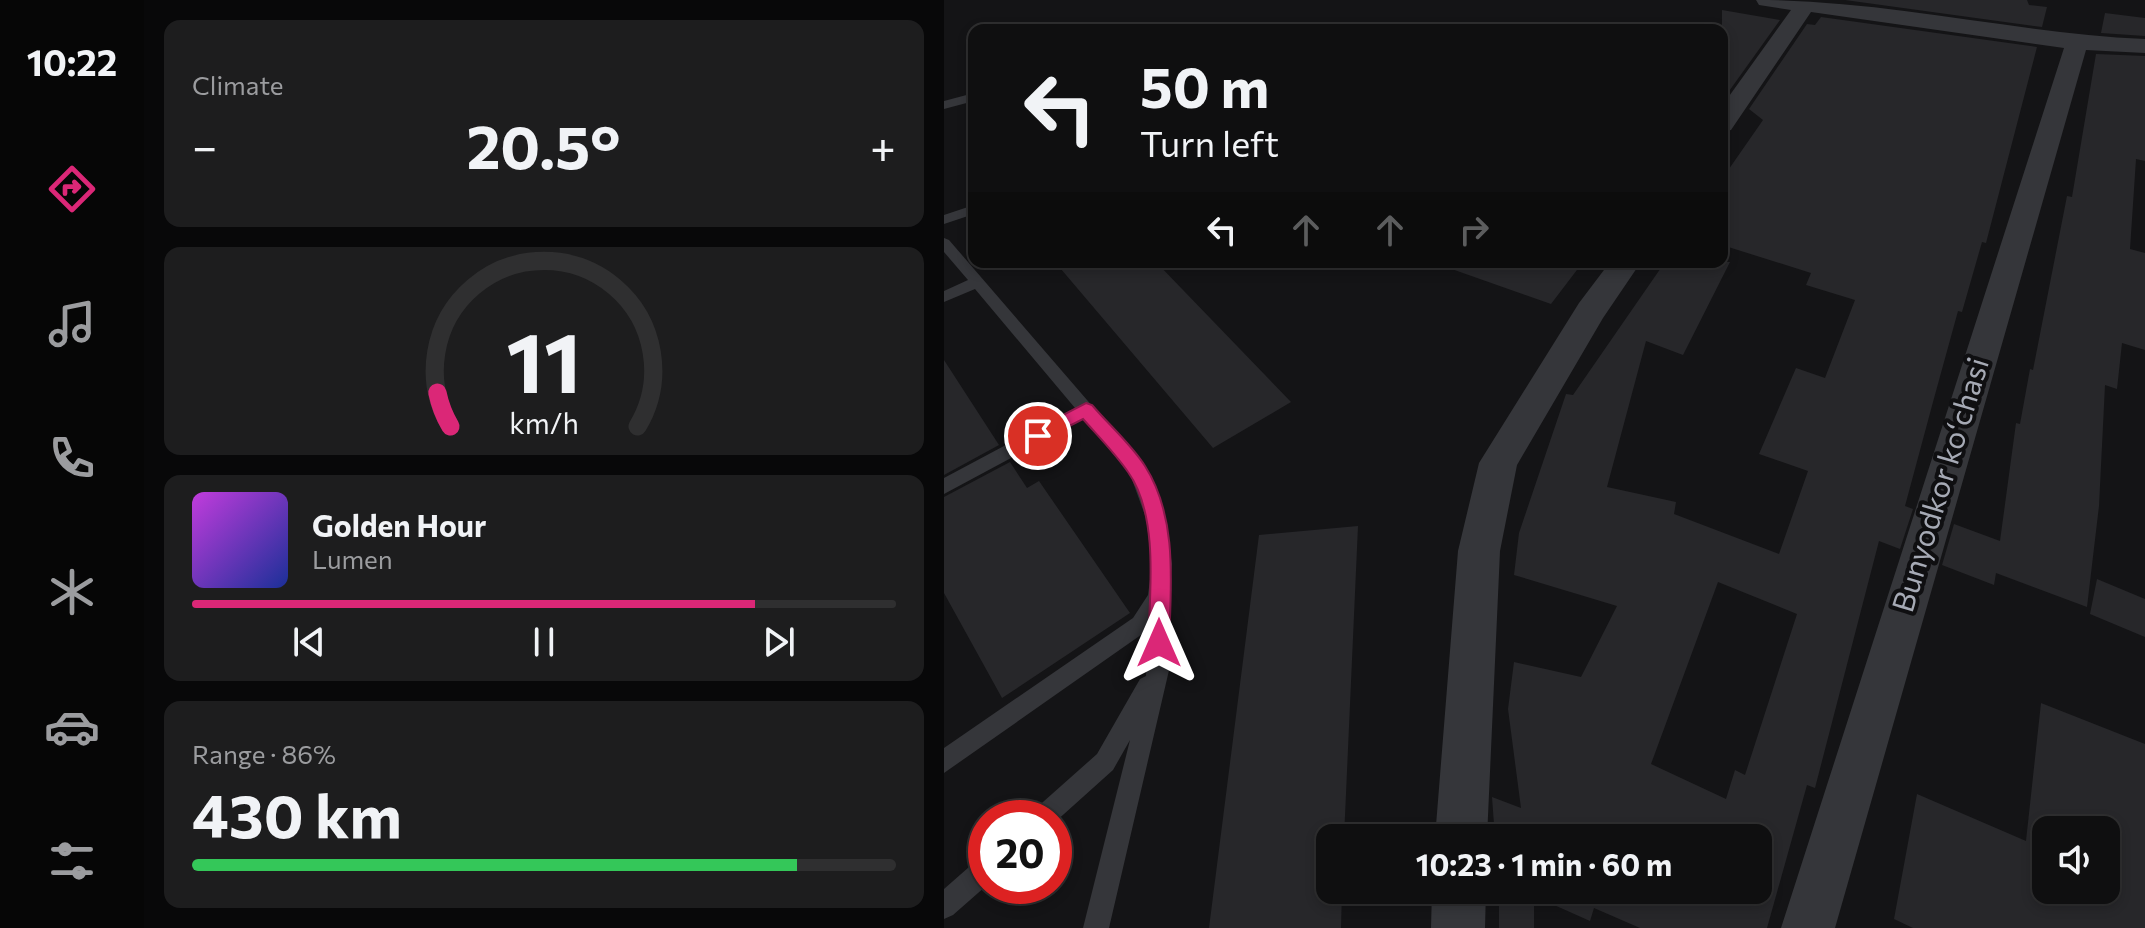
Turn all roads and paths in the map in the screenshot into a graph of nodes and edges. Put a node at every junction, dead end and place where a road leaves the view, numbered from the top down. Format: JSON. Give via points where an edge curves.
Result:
{"nodes":[{"id":1,"x":1767,"y":0,"type":"edge"},
{"id":2,"x":1805,"y":2,"type":"edge"},
{"id":3,"x":2077,"y":43,"type":"junction"},
{"id":4,"x":2145,"y":46,"type":"edge"},
{"id":5,"x":968,"y":99,"type":"edge"},
{"id":6,"x":944,"y":105,"type":"edge"},
{"id":7,"x":1728,"y":115,"type":"edge"},
{"id":8,"x":968,"y":211,"type":"edge"},
{"id":9,"x":944,"y":220,"type":"edge"},
{"id":10,"x":944,"y":243,"type":"edge"},
{"id":11,"x":1622,"y":268,"type":"edge"},
{"id":12,"x":977,"y":282,"type":"junction"},
{"id":13,"x":944,"y":297,"type":"edge"},
{"id":14,"x":1086,"y":410,"type":"junction"},
{"id":15,"x":944,"y":487,"type":"edge"},
{"id":16,"x":1158,"y":597,"type":"junction"},
{"id":17,"x":1159,"y":666,"type":"junction"},
{"id":18,"x":944,"y":762,"type":"edge"},
{"id":19,"x":1062,"y":800,"type":"edge"},
{"id":20,"x":1462,"y":824,"type":"edge"},
{"id":21,"x":968,"y":885,"type":"edge"},
{"id":22,"x":1459,"y":904,"type":"edge"},
{"id":23,"x":944,"y":906,"type":"edge"},
{"id":24,"x":1096,"y":928,"type":"edge"},
{"id":25,"x":1458,"y":928,"type":"edge"},
{"id":26,"x":1808,"y":928,"type":"edge"}],
"edges":[{"from":1,"to":2,"type":"street"},
{"from":2,"to":3,"type":"street"},
{"from":2,"to":7,"type":"street"},
{"from":3,"to":4,"type":"street"},
{"from":3,"to":26,"type":"street","name":"Bunyodkor koʻchasi"},
{"from":5,"to":6,"type":"lane"},
{"from":8,"to":9,"type":"lane"},
{"from":10,"to":12,"type":"lane"},
{"from":11,"to":20,"type":"street","via":[[1498,463],[1479,551]]},
{"from":12,"to":13,"type":"lane"},
{"from":12,"to":14,"type":"lane"},
{"from":14,"to":15,"type":"lane"},
{"from":14,"to":16,"type":"lane","via":[[1138,471],[1155,518],[1162,564]]},
{"from":16,"to":17,"type":"lane"},
{"from":16,"to":18,"type":"lane","via":[[1140,625]]},
{"from":17,"to":19,"type":"lane","via":[[1105,762]]},
{"from":17,"to":24,"type":"lane"},
{"from":21,"to":23,"type":"lane"},
{"from":22,"to":25,"type":"street"}]}
